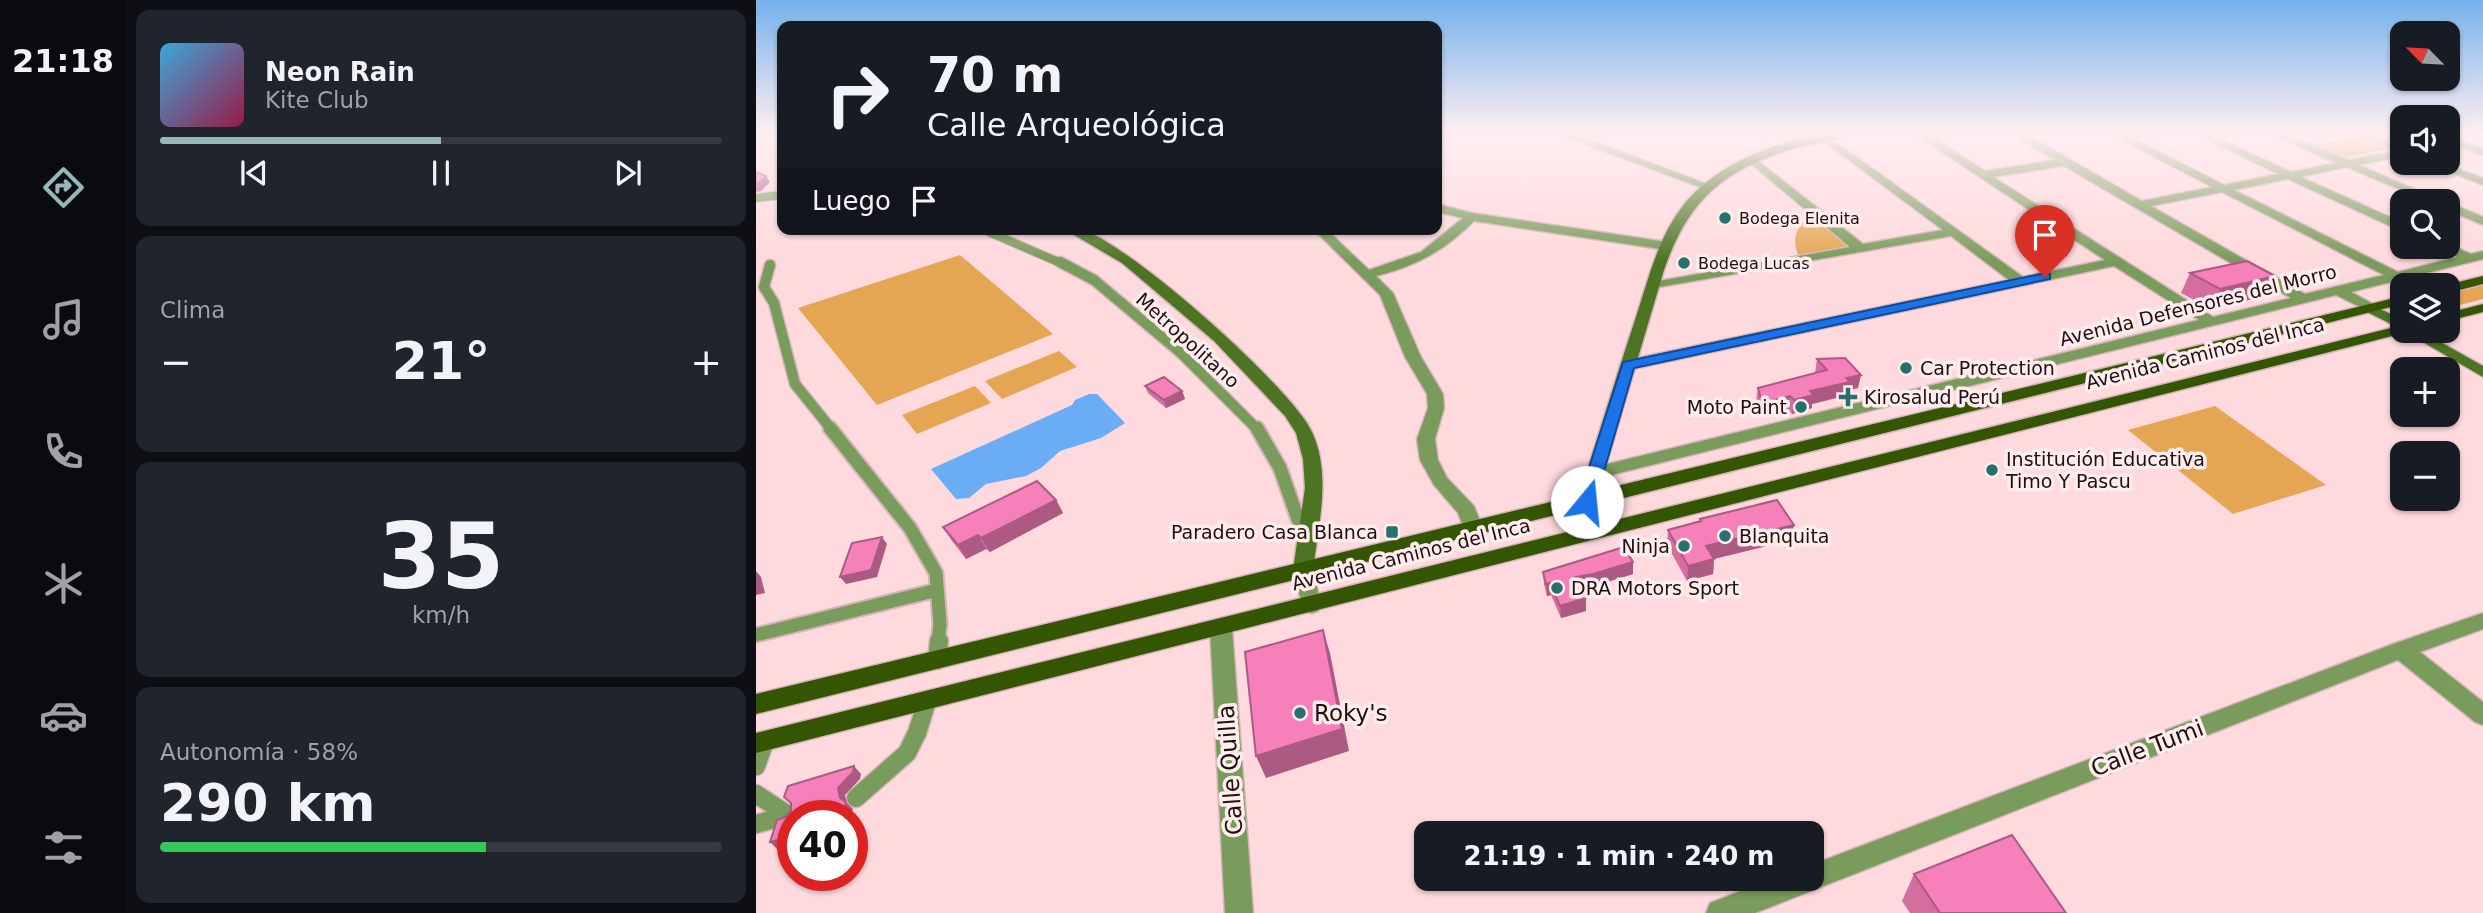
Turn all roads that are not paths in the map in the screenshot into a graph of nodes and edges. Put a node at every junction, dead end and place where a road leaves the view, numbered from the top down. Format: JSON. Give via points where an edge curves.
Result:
{"nodes":[{"id":1,"x":1678,"y":176,"type":"edge"},
{"id":2,"x":1728,"y":176,"type":"edge"},
{"id":3,"x":1772,"y":176,"type":"edge"},
{"id":4,"x":1877,"y":176,"type":"edge"},
{"id":5,"x":1983,"y":176,"type":"edge"},
{"id":6,"x":2089,"y":176,"type":"edge"},
{"id":7,"x":2196,"y":176,"type":"edge"},
{"id":8,"x":2289,"y":176,"type":"joint"},
{"id":9,"x":2376,"y":176,"type":"edge"},
{"id":10,"x":2465,"y":176,"type":"edge"},
{"id":11,"x":2483,"y":183,"type":"edge"},
{"id":12,"x":1709,"y":187,"type":"junction"},
{"id":13,"x":777,"y":188,"type":"edge"},
{"id":14,"x":762,"y":189,"type":"edge"},
{"id":15,"x":2222,"y":189,"type":"junction"},
{"id":16,"x":2407,"y":189,"type":"edge"},
{"id":17,"x":777,"y":196,"type":"edge"},
{"id":18,"x":756,"y":198,"type":"edge"},
{"id":19,"x":2140,"y":205,"type":"junction"},
{"id":20,"x":1442,"y":209,"type":"edge"},
{"id":21,"x":2460,"y":211,"type":"edge"},
{"id":22,"x":1471,"y":217,"type":"junction"},
{"id":23,"x":2483,"y":221,"type":"edge"},
{"id":24,"x":2390,"y":222,"type":"edge"},
{"id":25,"x":1954,"y":232,"type":"junction"},
{"id":26,"x":996,"y":235,"type":"edge"},
{"id":27,"x":1081,"y":235,"type":"edge"},
{"id":28,"x":1326,"y":235,"type":"edge"},
{"id":29,"x":1667,"y":246,"type":"junction"},
{"id":30,"x":1861,"y":249,"type":"junction"},
{"id":31,"x":2476,"y":257,"type":"edge"},
{"id":32,"x":2117,"y":261,"type":"junction"},
{"id":33,"x":770,"y":265,"type":"dead end"},
{"id":34,"x":2390,"y":273,"type":"edge"},
{"id":35,"x":2409,"y":273,"type":"edge"},
{"id":36,"x":1369,"y":274,"type":"junction"},
{"id":37,"x":2390,"y":277,"type":"edge"},
{"id":38,"x":2483,"y":280,"type":"edge"},
{"id":39,"x":2021,"y":282,"type":"junction"},
{"id":40,"x":1653,"y":286,"type":"junction"},
{"id":41,"x":2460,"y":286,"type":"edge"},
{"id":42,"x":2339,"y":290,"type":"junction"},
{"id":43,"x":762,"y":296,"type":"edge"},
{"id":44,"x":2303,"y":299,"type":"junction"},
{"id":45,"x":2390,"y":303,"type":"edge"},
{"id":46,"x":2370,"y":308,"type":"junction"},
{"id":47,"x":2483,"y":308,"type":"edge"},
{"id":48,"x":2460,"y":314,"type":"edge"},
{"id":49,"x":2390,"y":320,"type":"edge"},
{"id":50,"x":2211,"y":322,"type":"junction"},
{"id":51,"x":2390,"y":331,"type":"edge"},
{"id":52,"x":2432,"y":343,"type":"edge"},
{"id":53,"x":1628,"y":365,"type":"junction"},
{"id":54,"x":2483,"y":372,"type":"edge"},
{"id":55,"x":1595,"y":473,"type":"junction"},
{"id":56,"x":1587,"y":502,"type":"junction"},
{"id":57,"x":1473,"y":529,"type":"junction"},
{"id":58,"x":1597,"y":533,"type":"junction"},
{"id":59,"x":1306,"y":539,"type":"junction"},
{"id":60,"x":1303,"y":570,"type":"junction"},
{"id":61,"x":937,"y":590,"type":"junction"},
{"id":62,"x":1311,"y":605,"type":"junction"},
{"id":63,"x":2483,"y":621,"type":"edge"},
{"id":64,"x":1221,"y":628,"type":"junction"},
{"id":65,"x":756,"y":635,"type":"edge"},
{"id":66,"x":2402,"y":650,"type":"junction"},
{"id":67,"x":937,"y":660,"type":"junction"},
{"id":68,"x":927,"y":701,"type":"junction"},
{"id":69,"x":756,"y":704,"type":"edge"},
{"id":70,"x":2483,"y":715,"type":"edge"},
{"id":71,"x":760,"y":742,"type":"edge"},
{"id":72,"x":756,"y":766,"type":"edge"},
{"id":73,"x":756,"y":794,"type":"edge"},
{"id":74,"x":856,"y":798,"type":"dead end"},
{"id":75,"x":756,"y":824,"type":"edge"},
{"id":76,"x":1824,"y":873,"type":"edge"},
{"id":77,"x":1777,"y":891,"type":"edge"},
{"id":78,"x":1239,"y":913,"type":"edge"},
{"id":79,"x":1720,"y":913,"type":"edge"}],
"edges":[{"from":1,"to":12,"type":"street"},
{"from":2,"to":12,"type":"street"},
{"from":3,"to":30,"type":"street"},
{"from":4,"to":25,"type":"street"},
{"from":5,"to":32,"type":"street"},
{"from":6,"to":19,"type":"street"},
{"from":7,"to":15,"type":"street"},
{"from":8,"to":15,"type":"street"},
{"from":8,"to":24,"type":"street"},
{"from":9,"to":16,"type":"street"},
{"from":10,"to":11,"type":"street"},
{"from":12,"to":29,"type":"street","via":[[1685,213]]},
{"from":13,"to":14,"type":"lane"},
{"from":15,"to":19,"type":"street"},
{"from":15,"to":34,"type":"street"},
{"from":17,"to":18,"type":"lane"},
{"from":19,"to":44,"type":"street"},
{"from":20,"to":22,"type":"street"},
{"from":21,"to":23,"type":"street"},
{"from":22,"to":29,"type":"street"},
{"from":22,"to":36,"type":"street","via":[[1426,256]]},
{"from":25,"to":30,"type":"street"},
{"from":25,"to":39,"type":"street"},
{"from":26,"to":59,"type":"lane","name":"Metropolitano","via":[[1094,280],[1181,353],[1255,424],[1280,467]]},
{"from":27,"to":59,"type":"street","via":[[1127,260],[1219,338],[1292,413],[1312,459],[1314,488]]},
{"from":28,"to":36,"type":"street"},
{"from":29,"to":40,"type":"street"},
{"from":30,"to":40,"type":"street"},
{"from":31,"to":35,"type":"street","name":"Avenida Defensores del Morro"},
{"from":32,"to":39,"type":"street"},
{"from":32,"to":50,"type":"street"},
{"from":33,"to":43,"type":"lane"},
{"from":36,"to":57,"type":"street","via":[[1386,293],[1434,394],[1434,416],[1426,439],[1429,460],[1440,481],[1467,511]]},
{"from":37,"to":42,"type":"street","name":"Avenida Defensores del Morro"},
{"from":38,"to":41,"type":"main road"},
{"from":39,"to":53,"type":"street"},
{"from":40,"to":53,"type":"street"},
{"from":42,"to":44,"type":"street","name":"Avenida Defensores del Morro"},
{"from":42,"to":46,"type":"street"},
{"from":43,"to":61,"type":"lane","via":[[774,303],[795,384],[910,528],[936,573]]},
{"from":44,"to":50,"type":"street","name":"Avenida Defensores del Morro"},
{"from":45,"to":46,"type":"main road","name":"Avenida Caminos del Inca"},
{"from":46,"to":49,"type":"street"},
{"from":46,"to":56,"type":"main road","name":"Avenida Caminos del Inca"},
{"from":47,"to":48,"type":"main road"},
{"from":50,"to":55,"type":"street","name":"Avenida Defensores del Morro"},
{"from":51,"to":58,"type":"main road","name":"Avenida Caminos del Inca"},
{"from":52,"to":54,"type":"street"},
{"from":53,"to":55,"type":"street"},
{"from":55,"to":56,"type":"street"},
{"from":56,"to":57,"type":"main road","name":"Avenida Caminos del Inca"},
{"from":56,"to":58,"type":"street"},
{"from":57,"to":60,"type":"main road","name":"Avenida Caminos del Inca"},
{"from":58,"to":62,"type":"main road","name":"Avenida Caminos del Inca"},
{"from":59,"to":60,"type":"street"},
{"from":60,"to":62,"type":"street"},
{"from":60,"to":67,"type":"main road","name":"Avenida Caminos del Inca"},
{"from":61,"to":65,"type":"lane"},
{"from":61,"to":67,"type":"lane"},
{"from":62,"to":64,"type":"main road","name":"Avenida Caminos del Inca"},
{"from":63,"to":66,"type":"street","name":"Calle Tumi"},
{"from":64,"to":68,"type":"main road","name":"Avenida Caminos del Inca"},
{"from":64,"to":78,"type":"street","name":"Calle Quilla"},
{"from":66,"to":70,"type":"street"},
{"from":66,"to":76,"type":"street","name":"Calle Tumi"},
{"from":67,"to":69,"type":"main road","name":"Avenida Caminos del Inca"},
{"from":68,"to":71,"type":"main road","name":"Avenida Caminos del Inca"},
{"from":68,"to":74,"type":"lane","via":[[907,753]]},
{"from":71,"to":72,"type":"lane"},
{"from":73,"to":75,"type":"lane","via":[[788,815]]},
{"from":77,"to":79,"type":"street","name":"Calle Tumi"}]}
